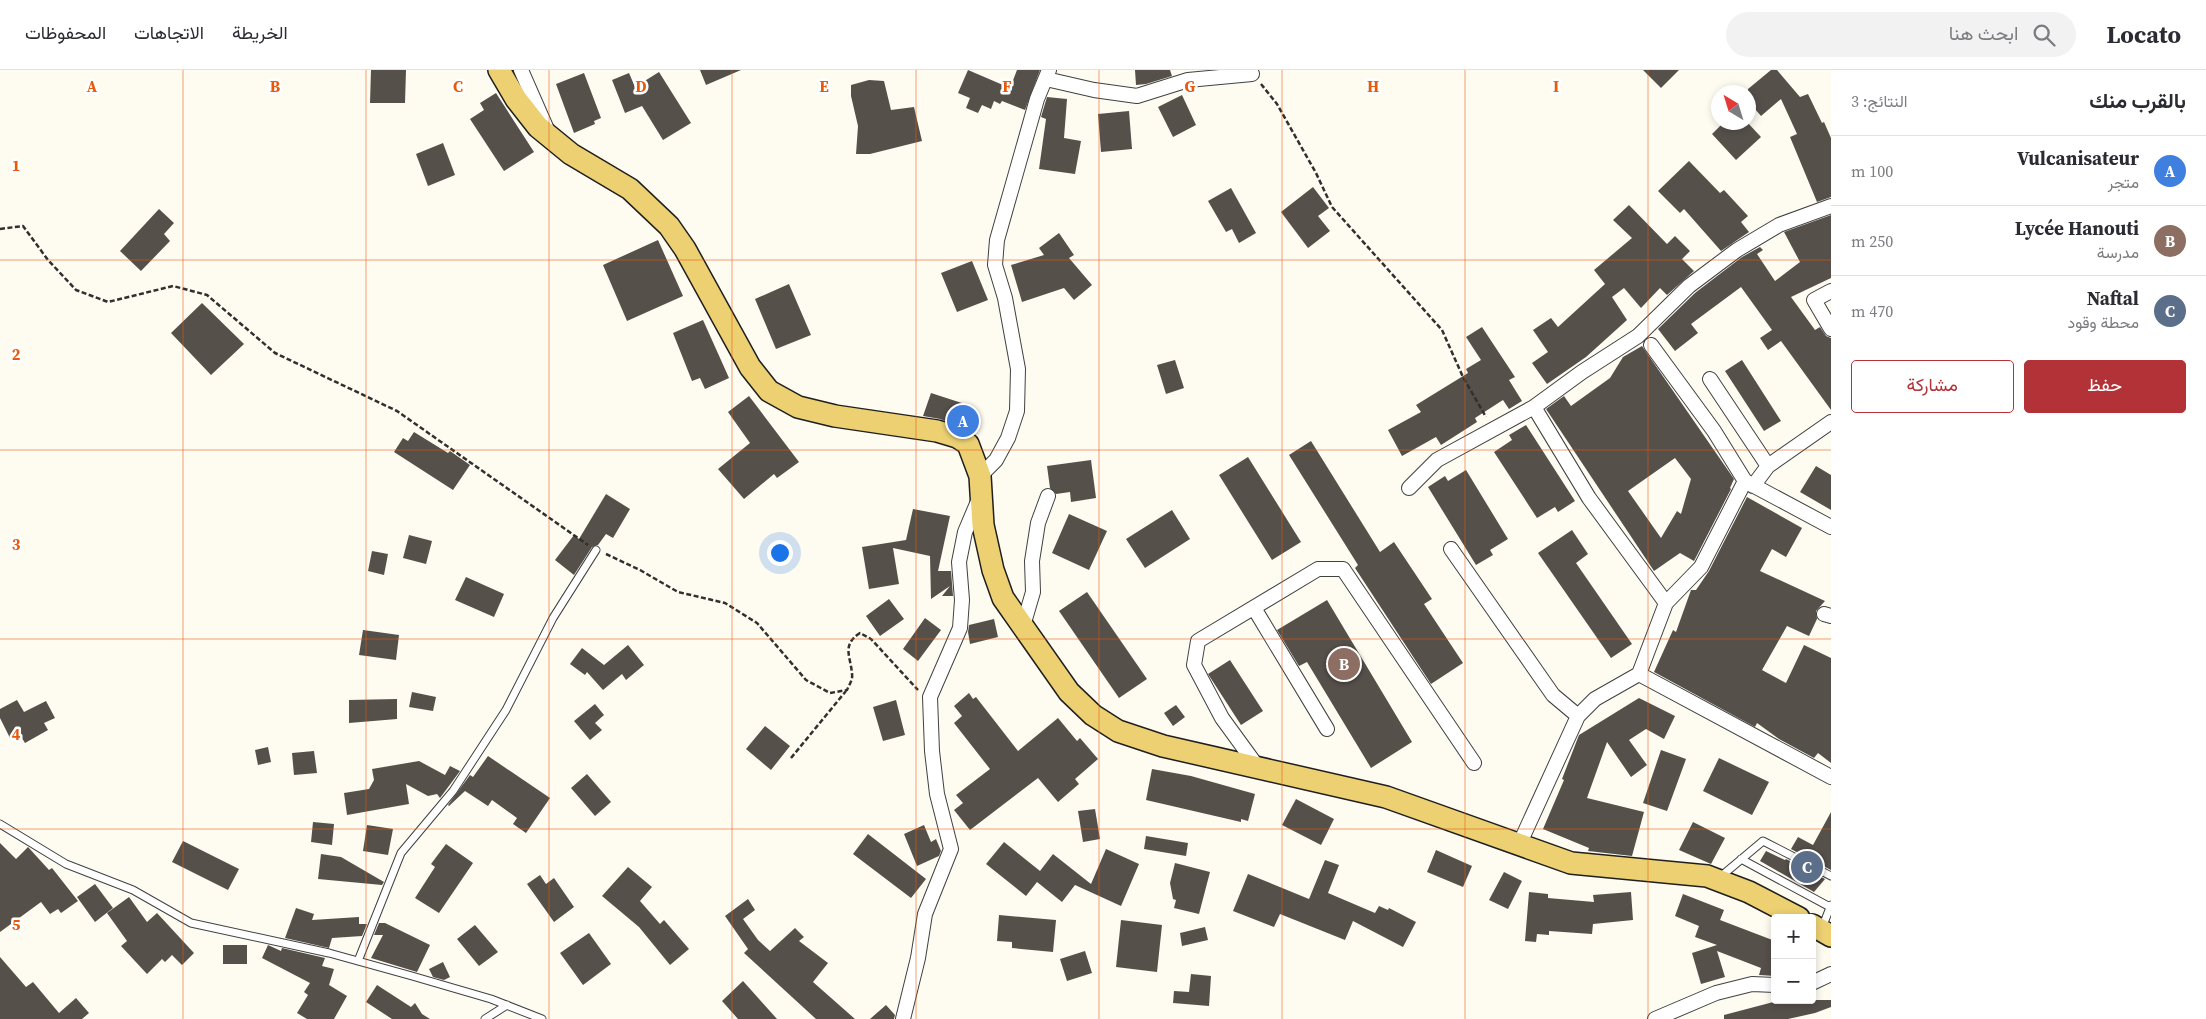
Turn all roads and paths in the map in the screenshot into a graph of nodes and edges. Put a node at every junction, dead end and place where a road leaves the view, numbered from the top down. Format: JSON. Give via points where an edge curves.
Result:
{"nodes":[{"id":1,"x":499,"y":70,"type":"edge"},
{"id":2,"x":521,"y":70,"type":"edge"},
{"id":3,"x":1048,"y":74,"type":"edge"},
{"id":4,"x":1252,"y":74,"type":"joint"},
{"id":5,"x":550,"y":137,"type":"junction"},
{"id":6,"x":1831,"y":206,"type":"edge"},
{"id":7,"x":0,"y":230,"type":"edge"},
{"id":8,"x":1831,"y":291,"type":"edge"},
{"id":9,"x":1831,"y":329,"type":"edge"},
{"id":10,"x":1651,"y":345,"type":"dead end"},
{"id":11,"x":1710,"y":379,"type":"dead end"},
{"id":12,"x":1534,"y":407,"type":"junction"},
{"id":13,"x":1831,"y":422,"type":"edge"},
{"id":14,"x":1494,"y":428,"type":"junction"},
{"id":15,"x":1768,"y":466,"type":"junction"},
{"id":16,"x":1749,"y":483,"type":"junction"},
{"id":17,"x":980,"y":486,"type":"junction"},
{"id":18,"x":1409,"y":488,"type":"dead end"},
{"id":19,"x":1048,"y":496,"type":"dead end"},
{"id":20,"x":1831,"y":527,"type":"edge"},
{"id":21,"x":1451,"y":549,"type":"dead end"},
{"id":22,"x":596,"y":550,"type":"junction"},
{"id":23,"x":1666,"y":603,"type":"junction"},
{"id":24,"x":1254,"y":608,"type":"junction"},
{"id":25,"x":1023,"y":626,"type":"junction"},
{"id":26,"x":1639,"y":674,"type":"junction"},
{"id":27,"x":847,"y":690,"type":"junction"},
{"id":28,"x":930,"y":704,"type":"junction"},
{"id":29,"x":1578,"y":716,"type":"junction"},
{"id":30,"x":1328,"y":729,"type":"dead end"},
{"id":31,"x":791,"y":758,"type":"dead end"},
{"id":32,"x":1474,"y":763,"type":"dead end"},
{"id":33,"x":1257,"y":766,"type":"junction"},
{"id":34,"x":1831,"y":777,"type":"edge"},
{"id":35,"x":0,"y":824,"type":"edge"},
{"id":36,"x":1519,"y":845,"type":"junction"},
{"id":37,"x":1741,"y":859,"type":"junction"},
{"id":38,"x":1831,"y":876,"type":"edge"},
{"id":39,"x":1716,"y":880,"type":"junction"},
{"id":40,"x":1831,"y":906,"type":"edge"},
{"id":41,"x":1791,"y":914,"type":"edge"},
{"id":42,"x":1822,"y":930,"type":"edge"},
{"id":43,"x":358,"y":961,"type":"junction"},
{"id":44,"x":1831,"y":974,"type":"edge"},
{"id":45,"x":1816,"y":981,"type":"edge"},
{"id":46,"x":1771,"y":985,"type":"edge"},
{"id":47,"x":507,"y":1005,"type":"junction"},
{"id":48,"x":485,"y":1019,"type":"edge"},
{"id":49,"x":542,"y":1019,"type":"edge"},
{"id":50,"x":903,"y":1019,"type":"edge"},
{"id":51,"x":1655,"y":1019,"type":"edge"}],
"edges":[{"from":1,"to":5,"type":"main road","via":[[516,99]]},
{"from":2,"to":5,"type":"street"},
{"from":3,"to":4,"type":"street","via":[[1094,90],[1137,96],[1188,80]]},
{"from":3,"to":17,"type":"street","via":[[1037,99],[997,240],[995,265],[1005,298],[1018,369],[1017,411],[1008,438]]},
{"from":4,"to":14,"type":"path","via":[[1277,104],[1332,207],[1442,330],[1482,411]]},
{"from":5,"to":17,"type":"main road","via":[[571,154],[630,189],[669,226],[750,368],[769,391],[798,407],[957,437],[968,444]]},
{"from":6,"to":12,"type":"street","via":[[1779,225],[1737,250],[1688,286],[1638,336]]},
{"from":7,"to":22,"type":"path","via":[[23,226],[76,290],[108,302],[173,286],[207,295],[275,352],[397,411]]},
{"from":8,"to":9,"type":"street","via":[[1814,300]]},
{"from":10,"to":16,"type":"street"},
{"from":11,"to":15,"type":"street"},
{"from":12,"to":14,"type":"street"},
{"from":12,"to":23,"type":"street","via":[[1589,498]]},
{"from":13,"to":15,"type":"street"},
{"from":14,"to":18,"type":"street","via":[[1437,460]]},
{"from":15,"to":16,"type":"street"},
{"from":16,"to":20,"type":"street"},
{"from":16,"to":23,"type":"street","via":[[1701,567]]},
{"from":17,"to":25,"type":"main road","via":[[983,525],[993,570],[1003,598]]},
{"from":17,"to":28,"type":"street","via":[[959,562],[960,628]]},
{"from":19,"to":25,"type":"street","via":[[1038,523],[1032,561],[1033,592]]},
{"from":21,"to":29,"type":"street","via":[[1553,695]]},
{"from":22,"to":27,"type":"path","via":[[678,592],[725,603],[757,623],[806,680],[830,693]]},
{"from":22,"to":43,"type":"lane","via":[[553,618],[506,710],[452,791],[401,853]]},
{"from":23,"to":26,"type":"street"},
{"from":24,"to":30,"type":"street"},
{"from":24,"to":32,"type":"street","via":[[1318,569],[1343,569]]},
{"from":24,"to":33,"type":"street","via":[[1198,642],[1194,665],[1222,718]]},
{"from":25,"to":33,"type":"main road","via":[[1069,692],[1093,715],[1118,731],[1163,746]]},
{"from":26,"to":29,"type":"street","via":[[1595,699]]},
{"from":26,"to":34,"type":"street"},
{"from":27,"to":28,"type":"path","via":[[853,677],[847,650],[853,638],[860,633],[871,639]]},
{"from":27,"to":31,"type":"path"},
{"from":28,"to":50,"type":"street","via":[[937,794],[951,849],[925,914]]},
{"from":29,"to":36,"type":"street"},
{"from":33,"to":36,"type":"main road","via":[[1386,797]]},
{"from":35,"to":43,"type":"lane","via":[[66,864],[133,890],[191,923]]},
{"from":36,"to":39,"type":"main road","via":[[1570,863],[1670,871]]},
{"from":37,"to":38,"type":"lane","via":[[1763,841]]},
{"from":37,"to":39,"type":"lane"},
{"from":37,"to":40,"type":"lane"},
{"from":39,"to":41,"type":"main road","via":[[1749,892]]},
{"from":40,"to":42,"type":"lane"},
{"from":43,"to":47,"type":"lane"},
{"from":44,"to":45,"type":"street"},
{"from":46,"to":51,"type":"street","via":[[1752,984],[1716,993]]},
{"from":47,"to":48,"type":"lane"},
{"from":47,"to":49,"type":"lane"}]}
